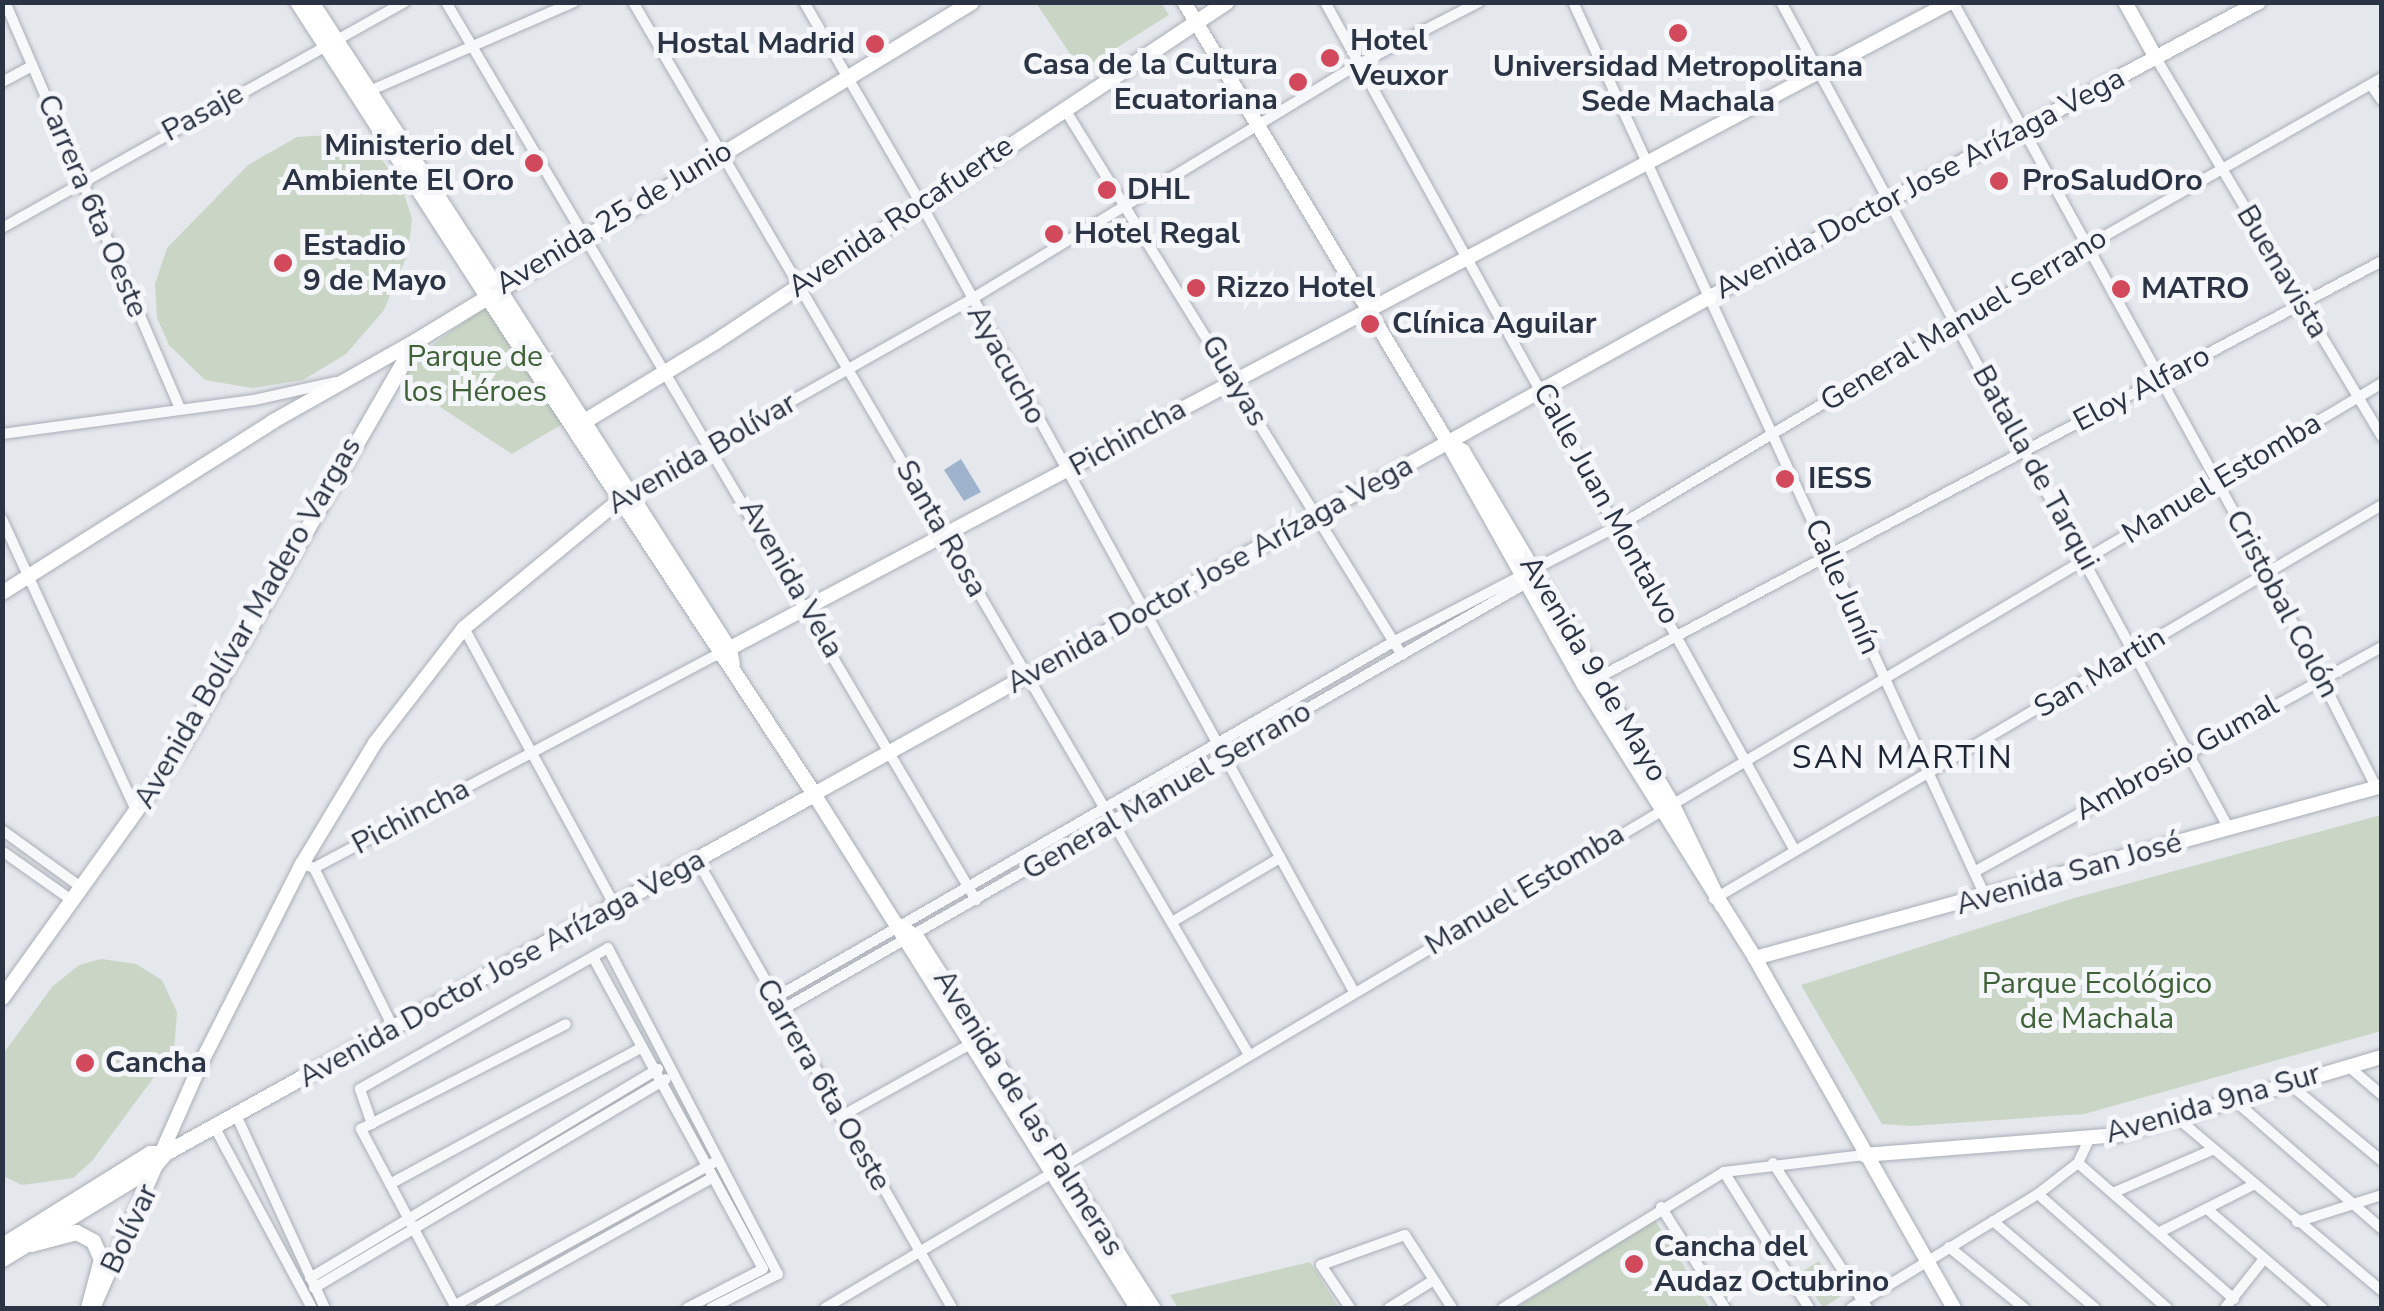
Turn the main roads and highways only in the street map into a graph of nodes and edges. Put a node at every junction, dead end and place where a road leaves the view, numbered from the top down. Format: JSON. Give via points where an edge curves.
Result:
{"nodes":[{"id":1,"x":971,"y":2,"type":"edge"},
{"id":2,"x":1226,"y":2,"type":"edge"},
{"id":3,"x":492,"y":292,"type":"junction"},
{"id":4,"x":416,"y":341,"type":"joint"},
{"id":5,"x":579,"y":424,"type":"junction"},
{"id":6,"x":814,"y":794,"type":"joint"},
{"id":7,"x":2,"y":996,"type":"edge"},
{"id":8,"x":166,"y":1151,"type":"junction"},
{"id":9,"x":27,"y":1244,"type":"junction"},
{"id":10,"x":2,"y":1246,"type":"edge"},
{"id":11,"x":2,"y":1259,"type":"edge"},
{"id":12,"x":90,"y":1308,"type":"edge"}],
"edges":[{"from":1,"to":3,"type":"main road","name":"Avenida 25 de Junio"},
{"from":2,"to":5,"type":"main road","name":"Avenida Rocafuerte"},
{"from":3,"to":4,"type":"main road","name":"Avenida 25 de Junio"},
{"from":3,"to":5,"type":"main road","name":"Avenida de las Palmeras"},
{"from":4,"to":7,"type":"main road","name":"Avenida Bolívar Madero Vargas","via":[[137,812]]},
{"from":5,"to":6,"type":"main road","name":"Avenida de las Palmeras"},
{"from":6,"to":8,"type":"main road","name":"Avenida Doctor Jose Arízaga Vega","via":[[237,1118]]},
{"from":8,"to":9,"type":"main road","name":"Avenida Doctor Jose Arízaga Vega","via":[[153,1167]]},
{"from":8,"to":10,"type":"main road","name":"Avenida Doctor Jose Arízaga Vega","via":[[150,1153]]},
{"from":9,"to":11,"type":"main road","name":"Avenida Doctor Jose Arízaga Vega"},
{"from":9,"to":12,"type":"main road","via":[[76,1232],[93,1241],[101,1259]]}]}
